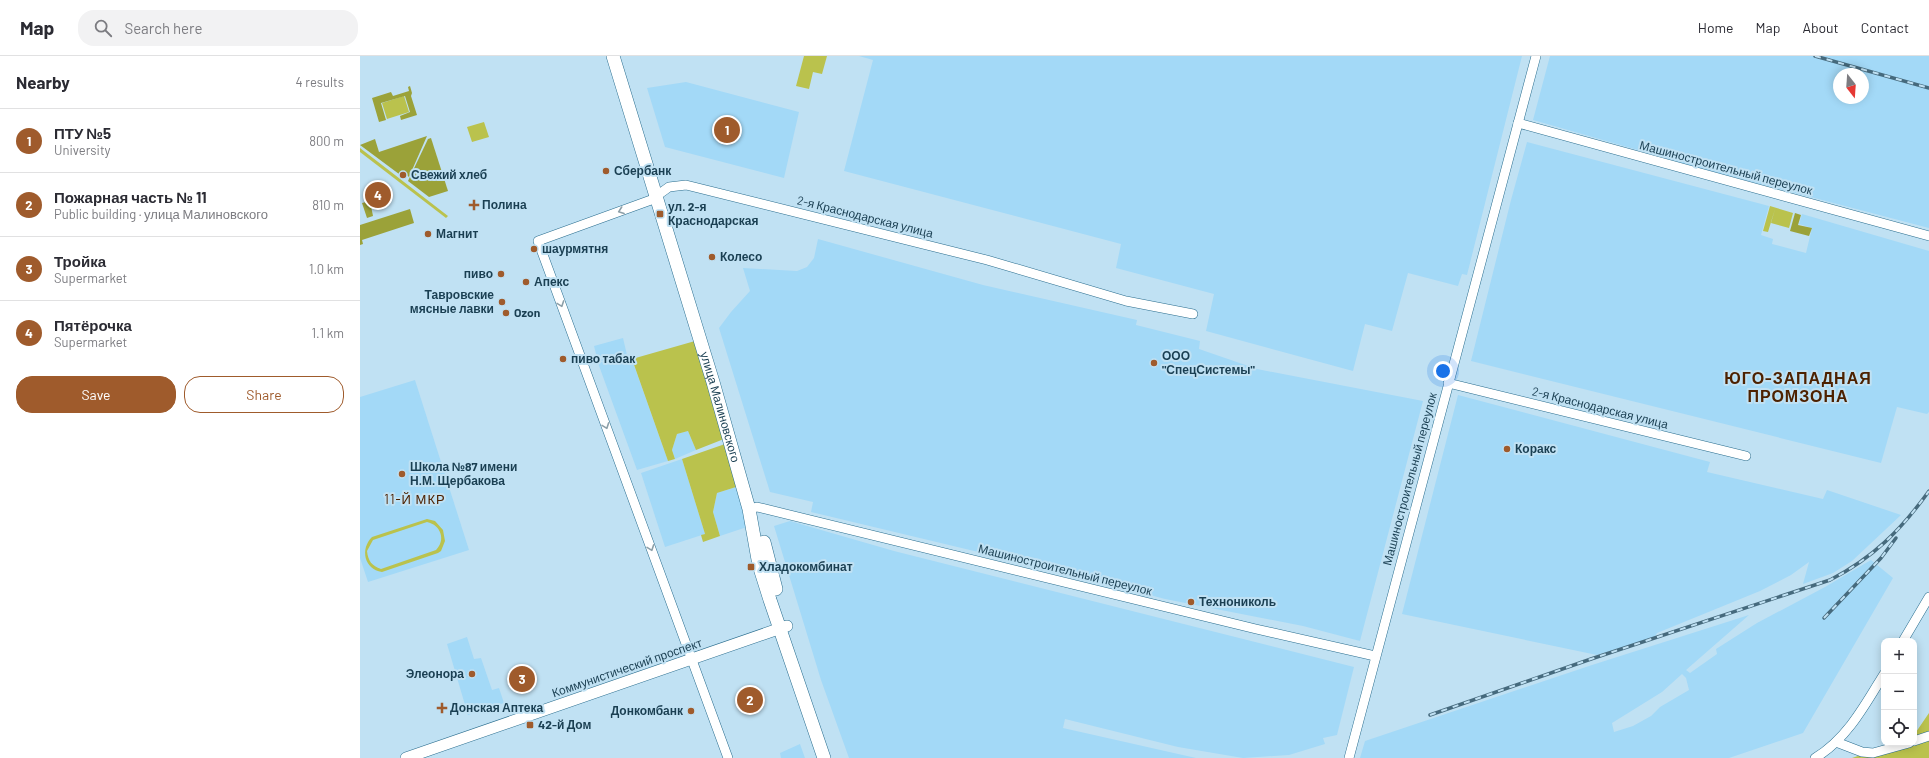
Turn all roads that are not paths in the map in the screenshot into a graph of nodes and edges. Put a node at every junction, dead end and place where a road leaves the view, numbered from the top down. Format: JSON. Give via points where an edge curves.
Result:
{"nodes":[{"id":1,"x":613,"y":56,"type":"edge"},
{"id":2,"x":620,"y":56,"type":"edge"},
{"id":3,"x":1536,"y":56,"type":"edge"},
{"id":4,"x":1518,"y":123,"type":"junction"},
{"id":5,"x":660,"y":193,"type":"junction"},
{"id":6,"x":1929,"y":236,"type":"edge"},
{"id":7,"x":1193,"y":314,"type":"dead end"},
{"id":8,"x":1448,"y":383,"type":"junction"},
{"id":9,"x":1746,"y":456,"type":"dead end"},
{"id":10,"x":753,"y":508,"type":"junction"},
{"id":11,"x":1929,"y":597,"type":"edge"},
{"id":12,"x":784,"y":627,"type":"junction"},
{"id":13,"x":1905,"y":638,"type":"edge"},
{"id":14,"x":1375,"y":656,"type":"junction"},
{"id":15,"x":692,"y":659,"type":"junction"},
{"id":16,"x":1881,"y":679,"type":"edge"},
{"id":17,"x":1929,"y":736,"type":"edge"},
{"id":18,"x":1917,"y":740,"type":"edge"},
{"id":19,"x":1836,"y":742,"type":"junction"},
{"id":20,"x":1898,"y":746,"type":"edge"},
{"id":21,"x":406,"y":758,"type":"edge"},
{"id":22,"x":728,"y":758,"type":"edge"},
{"id":23,"x":824,"y":758,"type":"edge"},
{"id":24,"x":830,"y":758,"type":"edge"},
{"id":25,"x":1349,"y":758,"type":"edge"},
{"id":26,"x":1815,"y":758,"type":"edge"}],
"edges":[{"from":1,"to":5,"type":"highway","name":"улица Малиновского"},
{"from":2,"to":5,"type":"highway","name":"улица Малиновского"},
{"from":3,"to":4,"type":"street","name":"Машиностроительный переулок"},
{"from":4,"to":6,"type":"street","name":"Машиностроительный переулок"},
{"from":4,"to":8,"type":"street","name":"Машиностроительный переулок"},
{"from":5,"to":7,"type":"street","name":"2-я Краснодарская улица","via":[[675,185],[686,185],[987,260],[1126,301]]},
{"from":5,"to":10,"type":"highway","name":"улица Малиновского"},
{"from":5,"to":15,"type":"street","name":"2-я Краснодарская улица","one_way":true,"via":[[538,241]]},
{"from":8,"to":9,"type":"street","name":"2-я Краснодарская улица"},
{"from":8,"to":14,"type":"street","name":"Машиностроительный переулок"},
{"from":10,"to":12,"type":"highway","name":"улица Малиновского","via":[[759,565]]},
{"from":10,"to":14,"type":"street","name":"Машиностроительный переулок"},
{"from":11,"to":13,"type":"street"},
{"from":12,"to":15,"type":"main road","name":"Коммунистический проспект"},
{"from":12,"to":23,"type":"highway","name":"улица Малиновского"},
{"from":12,"to":24,"type":"highway","name":"улица Малиновского"},
{"from":14,"to":25,"type":"street","name":"Машиностроительный переулок"},
{"from":15,"to":21,"type":"main road","name":"Коммунистический проспект"},
{"from":15,"to":22,"type":"street"},
{"from":16,"to":19,"type":"street"},
{"from":17,"to":18,"type":"street"},
{"from":19,"to":20,"type":"street","via":[[1862,752],[1873,753]]},
{"from":19,"to":26,"type":"street"}]}
